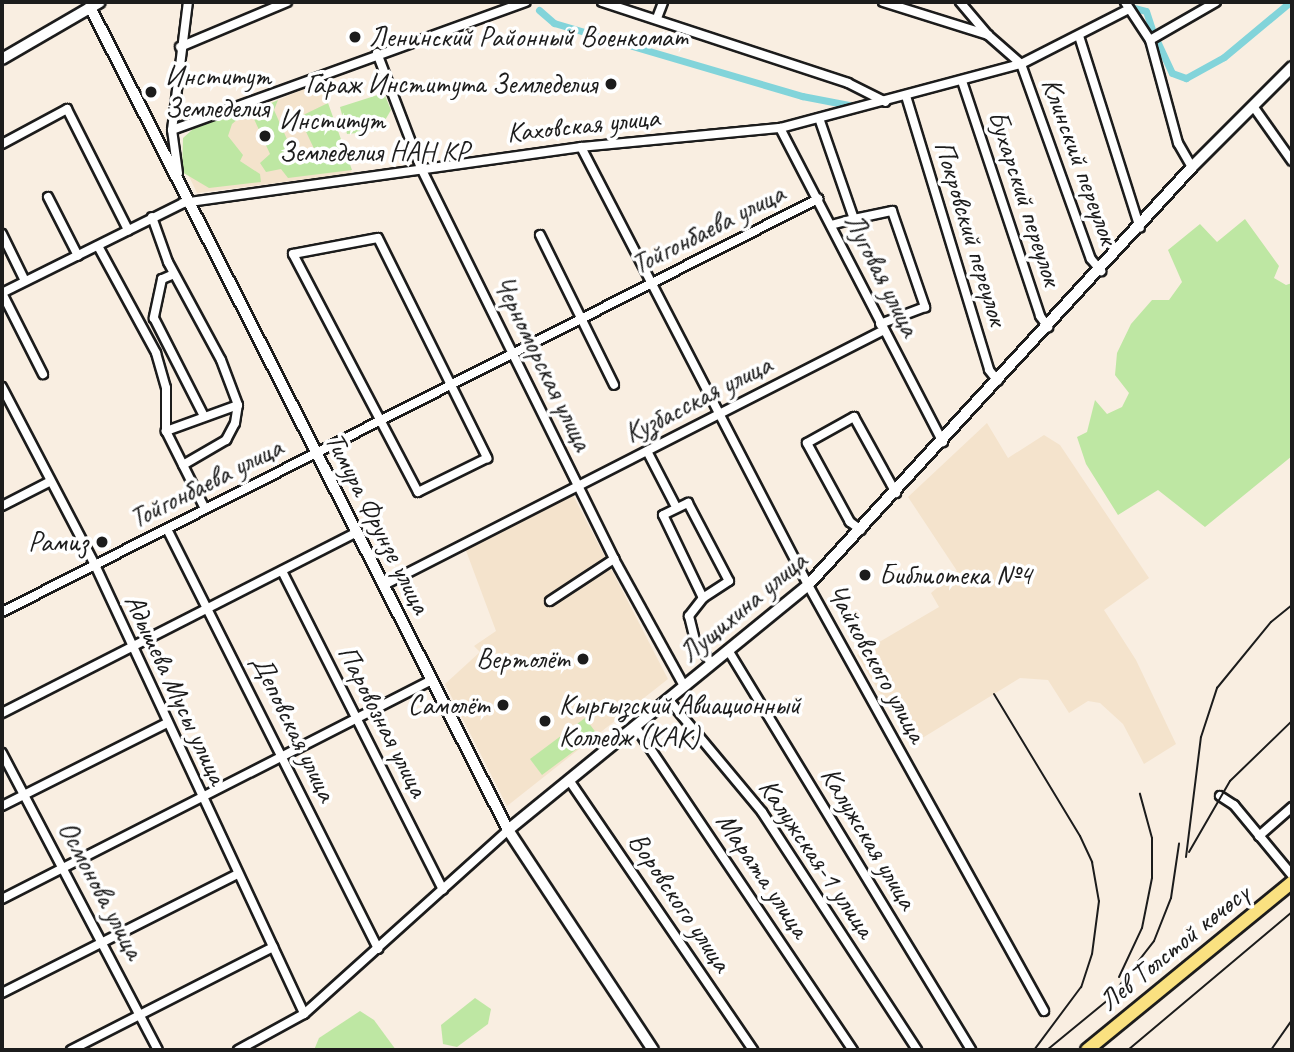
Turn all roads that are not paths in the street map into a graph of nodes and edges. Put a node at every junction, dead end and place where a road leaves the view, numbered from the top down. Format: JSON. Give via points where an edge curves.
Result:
{"nodes":[{"id":1,"x":188,"y":2,"type":"edge"},
{"id":2,"x":287,"y":2,"type":"edge"},
{"id":3,"x":526,"y":2,"type":"edge"},
{"id":4,"x":602,"y":2,"type":"edge"},
{"id":5,"x":663,"y":2,"type":"edge"},
{"id":6,"x":883,"y":2,"type":"edge"},
{"id":7,"x":960,"y":2,"type":"edge"},
{"id":8,"x":1216,"y":2,"type":"edge"},
{"id":9,"x":92,"y":3,"type":"edge"},
{"id":10,"x":1127,"y":4,"type":"edge"},
{"id":11,"x":657,"y":18,"type":"junction"},
{"id":12,"x":988,"y":35,"type":"junction"},
{"id":13,"x":1079,"y":36,"type":"junction"},
{"id":14,"x":1150,"y":40,"type":"junction"},
{"id":15,"x":180,"y":47,"type":"junction"},
{"id":16,"x":377,"y":53,"type":"junction"},
{"id":17,"x":2,"y":59,"type":"edge"},
{"id":18,"x":1021,"y":64,"type":"junction"},
{"id":19,"x":1292,"y":67,"type":"edge"},
{"id":20,"x":962,"y":81,"type":"junction"},
{"id":21,"x":906,"y":96,"type":"junction"},
{"id":22,"x":886,"y":102,"type":"junction"},
{"id":23,"x":1253,"y":106,"type":"junction"},
{"id":24,"x":819,"y":118,"type":"junction"},
{"id":25,"x":780,"y":128,"type":"junction"},
{"id":26,"x":172,"y":130,"type":"junction"},
{"id":27,"x":2,"y":144,"type":"edge"},
{"id":28,"x":581,"y":147,"type":"junction"},
{"id":29,"x":1292,"y":161,"type":"edge"},
{"id":30,"x":1192,"y":167,"type":"junction"},
{"id":31,"x":421,"y":168,"type":"junction"},
{"id":32,"x":177,"y":173,"type":"junction"},
{"id":33,"x":48,"y":197,"type":"dead end"},
{"id":34,"x":818,"y":199,"type":"junction"},
{"id":35,"x":191,"y":201,"type":"junction"},
{"id":36,"x":152,"y":218,"type":"junction"},
{"id":37,"x":853,"y":219,"type":"junction"},
{"id":38,"x":831,"y":225,"type":"junction"},
{"id":39,"x":1140,"y":228,"type":"junction"},
{"id":40,"x":128,"y":230,"type":"junction"},
{"id":41,"x":2,"y":234,"type":"edge"},
{"id":42,"x":540,"y":235,"type":"dead end"},
{"id":43,"x":98,"y":246,"type":"junction"},
{"id":44,"x":78,"y":256,"type":"junction"},
{"id":45,"x":1101,"y":271,"type":"junction"},
{"id":46,"x":174,"y":274,"type":"junction"},
{"id":47,"x":25,"y":281,"type":"junction"},
{"id":48,"x":650,"y":284,"type":"junction"},
{"id":49,"x":2,"y":293,"type":"edge"},
{"id":50,"x":581,"y":320,"type":"junction"},
{"id":51,"x":882,"y":327,"type":"junction"},
{"id":52,"x":1048,"y":327,"type":"junction"},
{"id":53,"x":512,"y":354,"type":"junction"},
{"id":54,"x":43,"y":374,"type":"dead end"},
{"id":55,"x":998,"y":381,"type":"junction"},
{"id":56,"x":452,"y":385,"type":"junction"},
{"id":57,"x":614,"y":385,"type":"dead end"},
{"id":58,"x":2,"y":387,"type":"edge"},
{"id":59,"x":238,"y":405,"type":"junction"},
{"id":60,"x":203,"y":414,"type":"junction"},
{"id":61,"x":719,"y":415,"type":"junction"},
{"id":62,"x":380,"y":420,"type":"junction"},
{"id":63,"x":166,"y":431,"type":"junction"},
{"id":64,"x":943,"y":442,"type":"junction"},
{"id":65,"x":647,"y":451,"type":"junction"},
{"id":66,"x":317,"y":452,"type":"junction"},
{"id":67,"x":183,"y":465,"type":"junction"},
{"id":68,"x":48,"y":482,"type":"junction"},
{"id":69,"x":578,"y":485,"type":"junction"},
{"id":70,"x":896,"y":493,"type":"junction"},
{"id":71,"x":2,"y":506,"type":"edge"},
{"id":72,"x":676,"y":508,"type":"junction"},
{"id":73,"x":205,"y":509,"type":"junction"},
{"id":74,"x":167,"y":529,"type":"junction"},
{"id":75,"x":861,"y":530,"type":"junction"},
{"id":76,"x":357,"y":532,"type":"junction"},
{"id":77,"x":614,"y":559,"type":"junction"},
{"id":78,"x":95,"y":565,"type":"junction"},
{"id":79,"x":282,"y":571,"type":"junction"},
{"id":80,"x":384,"y":585,"type":"junction"},
{"id":81,"x":808,"y":585,"type":"junction"},
{"id":82,"x":703,"y":597,"type":"junction"},
{"id":83,"x":550,"y":601,"type":"dead end"},
{"id":84,"x":210,"y":608,"type":"junction"},
{"id":85,"x":2,"y":612,"type":"edge"},
{"id":86,"x":131,"y":647,"type":"junction"},
{"id":87,"x":728,"y":650,"type":"junction"},
{"id":88,"x":712,"y":664,"type":"junction"},
{"id":89,"x":431,"y":680,"type":"junction"},
{"id":90,"x":684,"y":686,"type":"junction"},
{"id":91,"x":668,"y":699,"type":"junction"},
{"id":92,"x":2,"y":713,"type":"edge"},
{"id":93,"x":357,"y":718,"type":"junction"},
{"id":94,"x":167,"y":723,"type":"junction"},
{"id":95,"x":635,"y":726,"type":"junction"},
{"id":96,"x":2,"y":753,"type":"edge"},
{"id":97,"x":283,"y":756,"type":"junction"},
{"id":98,"x":569,"y":780,"type":"junction"},
{"id":99,"x":25,"y":794,"type":"junction"},
{"id":100,"x":1220,"y":796,"type":"dead end"},
{"id":101,"x":200,"y":797,"type":"junction"},
{"id":102,"x":2,"y":806,"type":"edge"},
{"id":103,"x":1292,"y":807,"type":"edge"},
{"id":104,"x":508,"y":830,"type":"junction"},
{"id":105,"x":1259,"y":835,"type":"junction"},
{"id":106,"x":64,"y":868,"type":"junction"},
{"id":107,"x":238,"y":874,"type":"junction"},
{"id":108,"x":1292,"y":875,"type":"edge"},
{"id":109,"x":1292,"y":882,"type":"edge"},
{"id":110,"x":443,"y":890,"type":"junction"},
{"id":111,"x":2,"y":899,"type":"edge"},
{"id":112,"x":104,"y":943,"type":"junction"},
{"id":113,"x":273,"y":947,"type":"junction"},
{"id":114,"x":378,"y":949,"type":"junction"},
{"id":115,"x":2,"y":993,"type":"edge"},
{"id":116,"x":1044,"y":1011,"type":"dead end"},
{"id":117,"x":304,"y":1014,"type":"junction"},
{"id":118,"x":140,"y":1016,"type":"junction"},
{"id":119,"x":71,"y":1050,"type":"edge"},
{"id":120,"x":158,"y":1050,"type":"edge"},
{"id":121,"x":238,"y":1050,"type":"edge"},
{"id":122,"x":653,"y":1050,"type":"edge"},
{"id":123,"x":753,"y":1050,"type":"edge"},
{"id":124,"x":853,"y":1050,"type":"edge"},
{"id":125,"x":917,"y":1050,"type":"edge"},
{"id":126,"x":971,"y":1050,"type":"edge"},
{"id":127,"x":1087,"y":1050,"type":"edge"}],
"edges":[{"from":1,"to":15,"type":"street"},
{"from":2,"to":15,"type":"street"},
{"from":3,"to":16,"type":"street"},
{"from":4,"to":11,"type":"street"},
{"from":5,"to":11,"type":"street"},
{"from":6,"to":12,"type":"street"},
{"from":7,"to":12,"type":"street"},
{"from":8,"to":14,"type":"street"},
{"from":9,"to":17,"type":"main road"},
{"from":9,"to":32,"type":"main road","name":"Тимура Фрунзе улица"},
{"from":10,"to":13,"type":"street","name":"Каховская улица"},
{"from":10,"to":14,"type":"street"},
{"from":11,"to":22,"type":"street","via":[[848,83]]},
{"from":12,"to":18,"type":"street"},
{"from":13,"to":18,"type":"street","name":"Каховская улица"},
{"from":13,"to":39,"type":"street","name":"Клинский переулок"},
{"from":14,"to":30,"type":"street","via":[[1178,143]]},
{"from":15,"to":26,"type":"street"},
{"from":16,"to":26,"type":"street"},
{"from":16,"to":31,"type":"street","name":"Черноморская улица"},
{"from":18,"to":20,"type":"street","name":"Каховская улица"},
{"from":18,"to":45,"type":"street","name":"Клинский переулок","via":[[1091,258]]},
{"from":19,"to":23,"type":"street","name":"Лущихина улица"},
{"from":20,"to":21,"type":"street","name":"Каховская улица"},
{"from":20,"to":52,"type":"street","name":"Бухарский переулок","via":[[1040,316]]},
{"from":21,"to":22,"type":"street","name":"Каховская улица"},
{"from":21,"to":55,"type":"street","name":"Покровский переулок","via":[[989,370]]},
{"from":22,"to":24,"type":"street","name":"Каховская улица"},
{"from":23,"to":29,"type":"street"},
{"from":23,"to":30,"type":"street","name":"Лущихина улица"},
{"from":24,"to":25,"type":"street","name":"Каховская улица"},
{"from":24,"to":37,"type":"street"},
{"from":25,"to":28,"type":"street","name":"Каховская улица"},
{"from":25,"to":34,"type":"street","name":"Луговая улица"},
{"from":26,"to":32,"type":"street"},
{"from":27,"to":40,"type":"street","via":[[67,109]]},
{"from":28,"to":31,"type":"street","name":"Каховская улица"},
{"from":28,"to":48,"type":"street","name":"Чайковского улица"},
{"from":30,"to":39,"type":"street","name":"Лущихина улица"},
{"from":31,"to":35,"type":"street","name":"Каховская улица"},
{"from":31,"to":53,"type":"street","name":"Черноморская улица"},
{"from":32,"to":35,"type":"main road","name":"Тимура Фрунзе улица"},
{"from":33,"to":44,"type":"street"},
{"from":34,"to":38,"type":"street","name":"Луговая улица"},
{"from":34,"to":48,"type":"street","name":"Тойгонбаева улица"},
{"from":35,"to":36,"type":"street","name":"Каховская улица"},
{"from":35,"to":66,"type":"main road","name":"Тимура Фрунзе улица"},
{"from":36,"to":40,"type":"street","name":"Каховская улица"},
{"from":36,"to":46,"type":"street"},
{"from":37,"to":38,"type":"street"},
{"from":37,"to":51,"type":"street","name":"Кузбасская улица","via":[[892,211],[925,307]]},
{"from":38,"to":51,"type":"street","name":"Луговая улица"},
{"from":39,"to":45,"type":"street","name":"Лущихина улица"},
{"from":40,"to":43,"type":"street","name":"Каховская улица"},
{"from":41,"to":47,"type":"street"},
{"from":42,"to":50,"type":"street"},
{"from":43,"to":44,"type":"street","name":"Каховская улица"},
{"from":43,"to":63,"type":"street","via":[[156,353],[166,388]]},
{"from":44,"to":47,"type":"street","name":"Каховская улица"},
{"from":45,"to":52,"type":"street","name":"Лущихина улица"},
{"from":46,"to":59,"type":"street","via":[[221,360]]},
{"from":46,"to":60,"type":"street","via":[[162,279],[154,318]]},
{"from":47,"to":49,"type":"street","name":"Каховская улица"},
{"from":48,"to":50,"type":"street","name":"Тойгонбаева улица"},
{"from":48,"to":61,"type":"street","name":"Чайковского улица"},
{"from":49,"to":54,"type":"street"},
{"from":50,"to":53,"type":"street","name":"Тойгонбаева улица"},
{"from":50,"to":57,"type":"street"},
{"from":51,"to":61,"type":"street","name":"Кузбасская улица"},
{"from":51,"to":64,"type":"street","name":"Луговая улица"},
{"from":52,"to":55,"type":"street","name":"Лущихина улица"},
{"from":53,"to":56,"type":"street","name":"Тойгонбаева улица"},
{"from":53,"to":69,"type":"street","name":"Черноморская улица"},
{"from":55,"to":64,"type":"street","name":"Лущихина улица"},
{"from":56,"to":62,"type":"street","name":"Тойгонбаева улица"},
{"from":56,"to":62,"type":"street","via":[[487,458],[418,492]]},
{"from":56,"to":62,"type":"street","via":[[378,238],[293,254]]},
{"from":58,"to":68,"type":"street","name":"Адышева Мусы улица"},
{"from":59,"to":60,"type":"street"},
{"from":59,"to":67,"type":"street","via":[[226,440]]},
{"from":60,"to":63,"type":"street"},
{"from":61,"to":65,"type":"street","name":"Кузбасская улица"},
{"from":61,"to":81,"type":"street","name":"Чайковского улица"},
{"from":62,"to":66,"type":"street","name":"Тойгонбаева улица"},
{"from":63,"to":67,"type":"street"},
{"from":64,"to":70,"type":"street","name":"Лущихина улица"},
{"from":65,"to":69,"type":"street","name":"Кузбасская улица"},
{"from":65,"to":72,"type":"street"},
{"from":66,"to":73,"type":"street","name":"Тойгонбаева улица"},
{"from":66,"to":76,"type":"main road","name":"Тимура Фрунзе улица"},
{"from":67,"to":73,"type":"street"},
{"from":68,"to":71,"type":"street"},
{"from":68,"to":78,"type":"street","name":"Адышева Мусы улица"},
{"from":69,"to":77,"type":"street","name":"Черноморская улица"},
{"from":69,"to":80,"type":"street","name":"Кузбасская улица"},
{"from":70,"to":75,"type":"street","name":"Лущихина улица"},
{"from":70,"to":75,"type":"street","via":[[854,416],[807,443],[850,522]]},
{"from":72,"to":82,"type":"street","via":[[663,515]]},
{"from":72,"to":82,"type":"street","via":[[688,503],[729,581]]},
{"from":73,"to":74,"type":"street","name":"Тойгонбаева улица"},
{"from":74,"to":78,"type":"street","name":"Тойгонбаева улица"},
{"from":74,"to":84,"type":"street","name":"Деповская улица"},
{"from":75,"to":81,"type":"street","name":"Лущихина улица"},
{"from":76,"to":79,"type":"street"},
{"from":76,"to":80,"type":"main road","name":"Тимура Фрунзе улица"},
{"from":77,"to":83,"type":"street"},
{"from":77,"to":90,"type":"street","name":"Черноморская улица"},
{"from":78,"to":85,"type":"street","name":"Тойгонбаева улица"},
{"from":78,"to":86,"type":"street","name":"Адышева Мусы улица"},
{"from":79,"to":84,"type":"street"},
{"from":79,"to":93,"type":"street","name":"Паровозная улица"},
{"from":80,"to":89,"type":"main road","name":"Тимура Фрунзе улица"},
{"from":81,"to":87,"type":"street","name":"Лущихина улица"},
{"from":81,"to":116,"type":"street","name":"Чайковского улица"},
{"from":82,"to":88,"type":"street","via":[[689,620]]},
{"from":84,"to":86,"type":"street"},
{"from":84,"to":97,"type":"street","name":"Деповская улица"},
{"from":86,"to":92,"type":"street"},
{"from":86,"to":94,"type":"street","name":"Адышева Мусы улица"},
{"from":87,"to":88,"type":"street","name":"Лущихина улица"},
{"from":87,"to":126,"type":"street","name":"Калужская улица"},
{"from":88,"to":90,"type":"street","name":"Лущихина улица"},
{"from":89,"to":93,"type":"street"},
{"from":89,"to":104,"type":"main road","name":"Тимура Фрунзе улица"},
{"from":90,"to":91,"type":"street","name":"Лущихина улица"},
{"from":91,"to":95,"type":"street","name":"Лущихина улица"},
{"from":91,"to":125,"type":"street","name":"Калужская-1 улица","via":[[762,812]]},
{"from":93,"to":97,"type":"street"},
{"from":93,"to":110,"type":"street","name":"Паровозная улица"},
{"from":94,"to":99,"type":"street"},
{"from":94,"to":101,"type":"street","name":"Адышева Мусы улица"},
{"from":95,"to":98,"type":"street","name":"Лущихина улица"},
{"from":95,"to":124,"type":"street","name":"Марата улица"},
{"from":96,"to":99,"type":"street","name":"Осмонова улица"},
{"from":97,"to":101,"type":"street"},
{"from":97,"to":114,"type":"street","name":"Деповская улица"},
{"from":98,"to":104,"type":"street","name":"Лущихина улица"},
{"from":98,"to":123,"type":"street","name":"Воровского улица"},
{"from":99,"to":102,"type":"street"},
{"from":99,"to":106,"type":"street","name":"Осмонова улица"},
{"from":100,"to":105,"type":"street","via":[[1234,805]]},
{"from":101,"to":106,"type":"street"},
{"from":101,"to":107,"type":"street","name":"Адышева Мусы улица"},
{"from":103,"to":105,"type":"street"},
{"from":104,"to":110,"type":"street","name":"Лущихина улица"},
{"from":104,"to":122,"type":"main road","name":"Тимура Фрунзе улица"},
{"from":105,"to":108,"type":"street"},
{"from":106,"to":111,"type":"street"},
{"from":106,"to":112,"type":"street","name":"Осмонова улица"},
{"from":107,"to":112,"type":"street"},
{"from":107,"to":113,"type":"street","name":"Адышева Мусы улица"},
{"from":109,"to":127,"type":"main road","name":"Лев Толстой көчөсү"},
{"from":110,"to":114,"type":"street","name":"Лущихина улица"},
{"from":112,"to":115,"type":"street"},
{"from":112,"to":118,"type":"street","name":"Осмонова улица"},
{"from":113,"to":117,"type":"street","name":"Адышева Мусы улица"},
{"from":113,"to":118,"type":"street"},
{"from":114,"to":117,"type":"street","name":"Лущихина улица"},
{"from":117,"to":121,"type":"street","name":"Лущихина улица"},
{"from":118,"to":119,"type":"street"},
{"from":118,"to":120,"type":"street","name":"Осмонова улица"}]}
